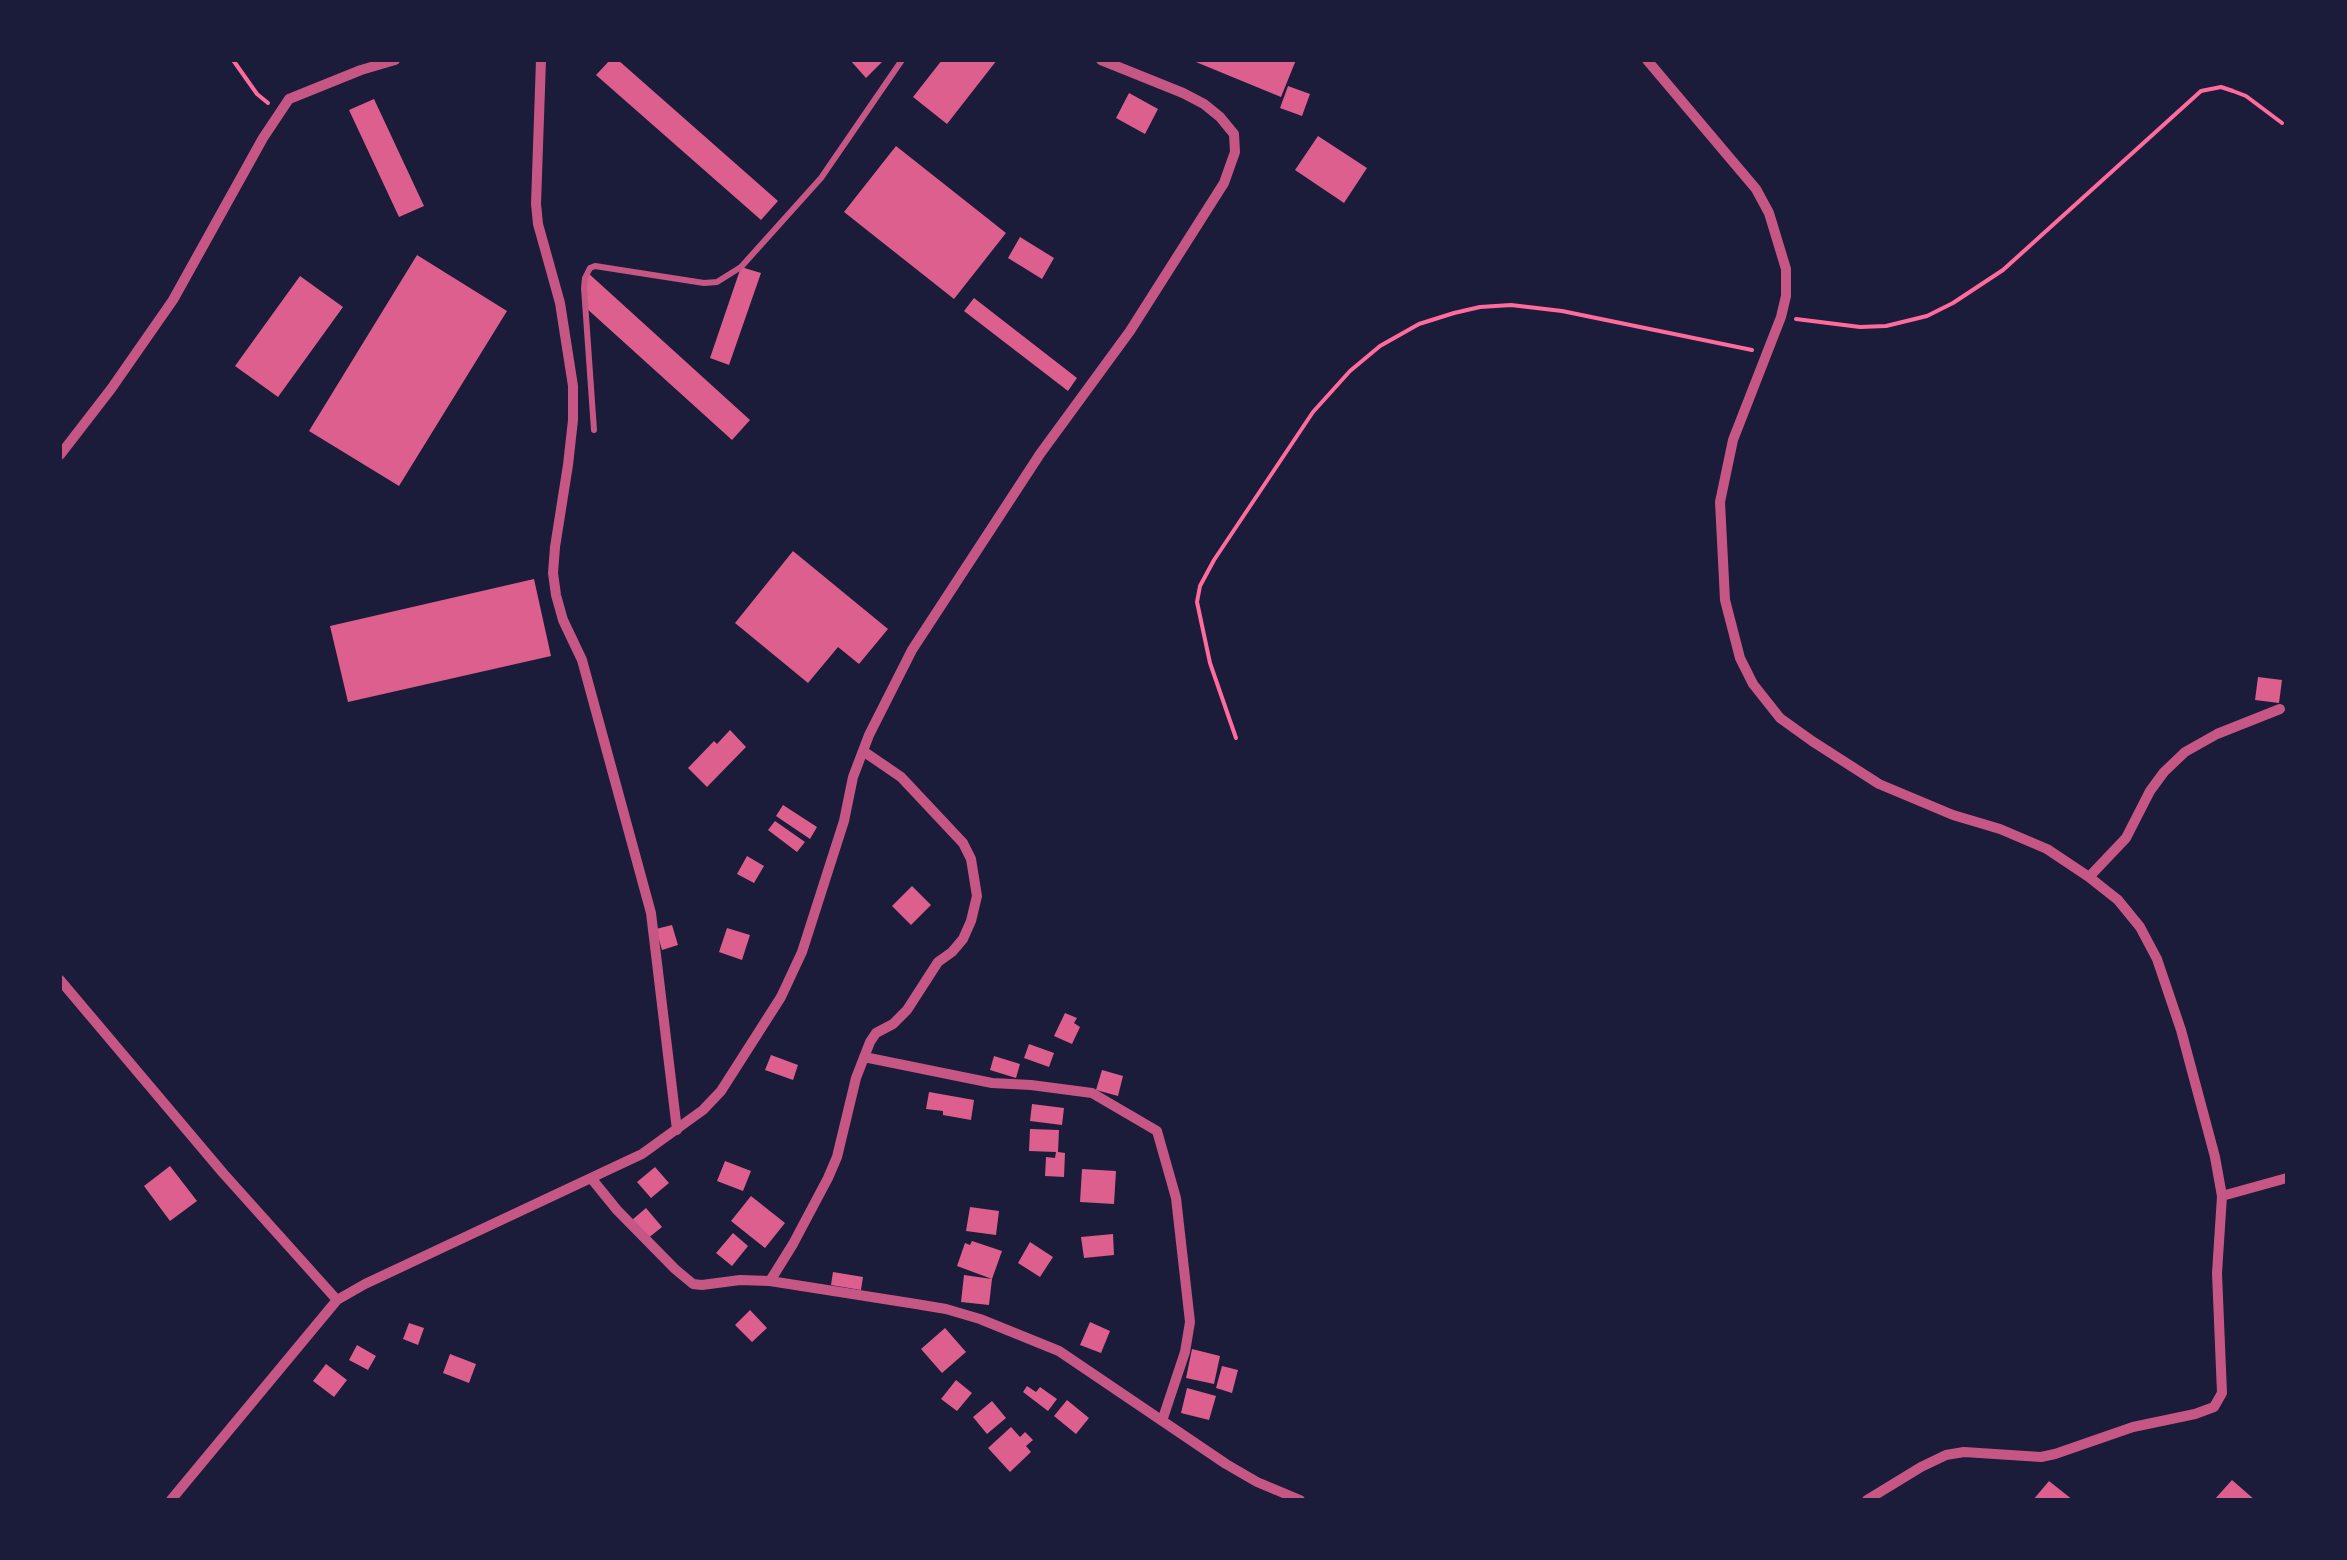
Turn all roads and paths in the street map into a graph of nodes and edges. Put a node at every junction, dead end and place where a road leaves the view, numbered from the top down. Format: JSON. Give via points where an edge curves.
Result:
{"nodes":[{"id":1,"x":234,"y":60,"type":"edge"},
{"id":2,"x":396,"y":60,"type":"edge"},
{"id":3,"x":541,"y":60,"type":"edge"},
{"id":4,"x":902,"y":60,"type":"edge"},
{"id":5,"x":1102,"y":60,"type":"edge"},
{"id":6,"x":1646,"y":60,"type":"edge"},
{"id":7,"x":279,"y":112,"type":"junction"},
{"id":8,"x":2282,"y":124,"type":"dead end"},
{"id":9,"x":1781,"y":317,"type":"junction"},
{"id":10,"x":1767,"y":353,"type":"junction"},
{"id":11,"x":594,"y":430,"type":"dead end"},
{"id":12,"x":60,"y":455,"type":"edge"},
{"id":13,"x":2280,"y":709,"type":"dead end"},
{"id":14,"x":1236,"y":738,"type":"dead end"},
{"id":15,"x":863,"y":751,"type":"junction"},
{"id":16,"x":2089,"y":877,"type":"junction"},
{"id":17,"x":60,"y":980,"type":"edge"},
{"id":18,"x":864,"y":1057,"type":"junction"},
{"id":19,"x":678,"y":1130,"type":"junction"},
{"id":20,"x":590,"y":1178,"type":"junction"},
{"id":21,"x":2287,"y":1178,"type":"edge"},
{"id":22,"x":2222,"y":1196,"type":"junction"},
{"id":23,"x":770,"y":1281,"type":"junction"},
{"id":24,"x":337,"y":1300,"type":"junction"},
{"id":25,"x":1162,"y":1420,"type":"junction"},
{"id":26,"x":171,"y":1500,"type":"edge"},
{"id":27,"x":1300,"y":1500,"type":"edge"},
{"id":28,"x":1867,"y":1500,"type":"edge"}],
"edges":[{"from":1,"to":7,"type":"path"},
{"from":2,"to":7,"type":"street","via":[[296,95]]},
{"from":3,"to":19,"type":"street","via":[[536,204],[573,386],[553,573],[651,913]]},
{"from":4,"to":11,"type":"lane","via":[[822,178],[742,267],[704,283],[590,268],[584,288]]},
{"from":5,"to":15,"type":"street","via":[[1204,104],[1234,134],[1235,152],[1224,183],[1130,331],[912,650]]},
{"from":6,"to":9,"type":"street","via":[[1769,213],[1786,269]]},
{"from":7,"to":12,"type":"street","via":[[173,300]]},
{"from":8,"to":9,"type":"path","via":[[2233,90],[2201,90],[2003,270],[1952,303],[1886,326]]},
{"from":9,"to":10,"type":"street"},
{"from":10,"to":14,"type":"path","via":[[1511,305],[1454,313],[1380,346],[1313,412],[1200,586],[1197,602],[1210,663]]},
{"from":10,"to":16,"type":"street","via":[[1733,440],[1720,502],[1725,600],[1753,684],[1780,718],[1880,784],[2048,849]]},
{"from":13,"to":16,"type":"street","via":[[2185,752],[2150,790],[2126,838]]},
{"from":15,"to":18,"type":"street","via":[[901,777],[963,843],[977,896],[963,939],[938,962],[906,1010],[876,1033]]},
{"from":15,"to":19,"type":"street","via":[[802,952],[781,997],[720,1091]]},
{"from":16,"to":22,"type":"street","via":[[2118,900],[2157,959]]},
{"from":17,"to":24,"type":"street"},
{"from":18,"to":23,"type":"street","via":[[832,1167]]},
{"from":18,"to":25,"type":"street","via":[[992,1083],[1092,1093],[1157,1131],[1176,1198],[1190,1322]]},
{"from":19,"to":20,"type":"street"},
{"from":20,"to":23,"type":"street","via":[[688,1281]]},
{"from":20,"to":24,"type":"street"},
{"from":21,"to":22,"type":"street"},
{"from":22,"to":28,"type":"street","via":[[2222,1393],[2214,1407],[2042,1457],[1946,1455]]},
{"from":23,"to":25,"type":"street","via":[[980,1319],[1059,1351]]},
{"from":24,"to":26,"type":"street"},
{"from":25,"to":27,"type":"street","via":[[1242,1473]]}]}
